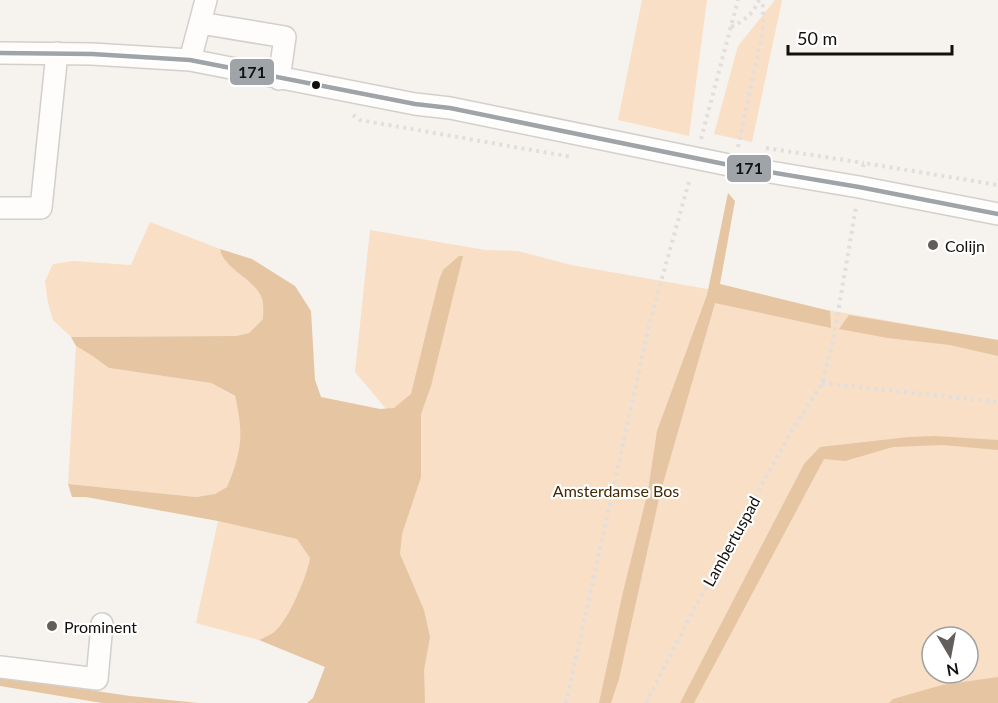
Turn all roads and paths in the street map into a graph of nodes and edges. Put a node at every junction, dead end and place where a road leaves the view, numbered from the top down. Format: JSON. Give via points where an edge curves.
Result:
{"nodes":[{"id":1,"x":206,"y":0,"type":"edge"},
{"id":2,"x":738,"y":0,"type":"edge"},
{"id":3,"x":761,"y":0,"type":"edge"},
{"id":4,"x":200,"y":23,"type":"junction"},
{"id":5,"x":731,"y":27,"type":"junction"},
{"id":6,"x":57,"y":53,"type":"junction"},
{"id":7,"x":0,"y":54,"type":"edge"},
{"id":8,"x":190,"y":60,"type":"junction"},
{"id":9,"x":279,"y":78,"type":"junction"},
{"id":10,"x":696,"y":157,"type":"junction"},
{"id":11,"x":734,"y":166,"type":"junction"},
{"id":12,"x":998,"y":185,"type":"edge"},
{"id":13,"x":859,"y":187,"type":"junction"},
{"id":14,"x":0,"y":208,"type":"edge"},
{"id":15,"x":998,"y":214,"type":"edge"},
{"id":16,"x":822,"y":383,"type":"junction"},
{"id":17,"x":998,"y":402,"type":"edge"},
{"id":18,"x":102,"y":624,"type":"dead end"},
{"id":19,"x":0,"y":667,"type":"edge"},
{"id":20,"x":566,"y":703,"type":"edge"},
{"id":21,"x":646,"y":703,"type":"edge"}],
"edges":[{"from":1,"to":4,"type":"street"},
{"from":2,"to":5,"type":"path"},
{"from":3,"to":5,"type":"path","via":[[745,21]]},
{"from":3,"to":11,"type":"path","via":[[763,30]]},
{"from":4,"to":8,"type":"street"},
{"from":4,"to":9,"type":"street","via":[[285,37]]},
{"from":5,"to":10,"type":"path"},
{"from":6,"to":7,"type":"street"},
{"from":6,"to":8,"type":"street"},
{"from":6,"to":14,"type":"street","via":[[41,208]]},
{"from":8,"to":9,"type":"street"},
{"from":9,"to":10,"type":"street"},
{"from":10,"to":11,"type":"street"},
{"from":10,"to":20,"type":"path","via":[[650,321]]},
{"from":11,"to":13,"type":"street"},
{"from":12,"to":13,"type":"path","name":"Lambertuspad","via":[[864,163]]},
{"from":13,"to":15,"type":"street"},
{"from":13,"to":16,"type":"path","name":"Lambertuspad","via":[[833,342]]},
{"from":16,"to":17,"type":"path"},
{"from":16,"to":21,"type":"path","name":"Lambertuspad","via":[[789,435]]},
{"from":18,"to":19,"type":"street","via":[[97,679]]}]}
